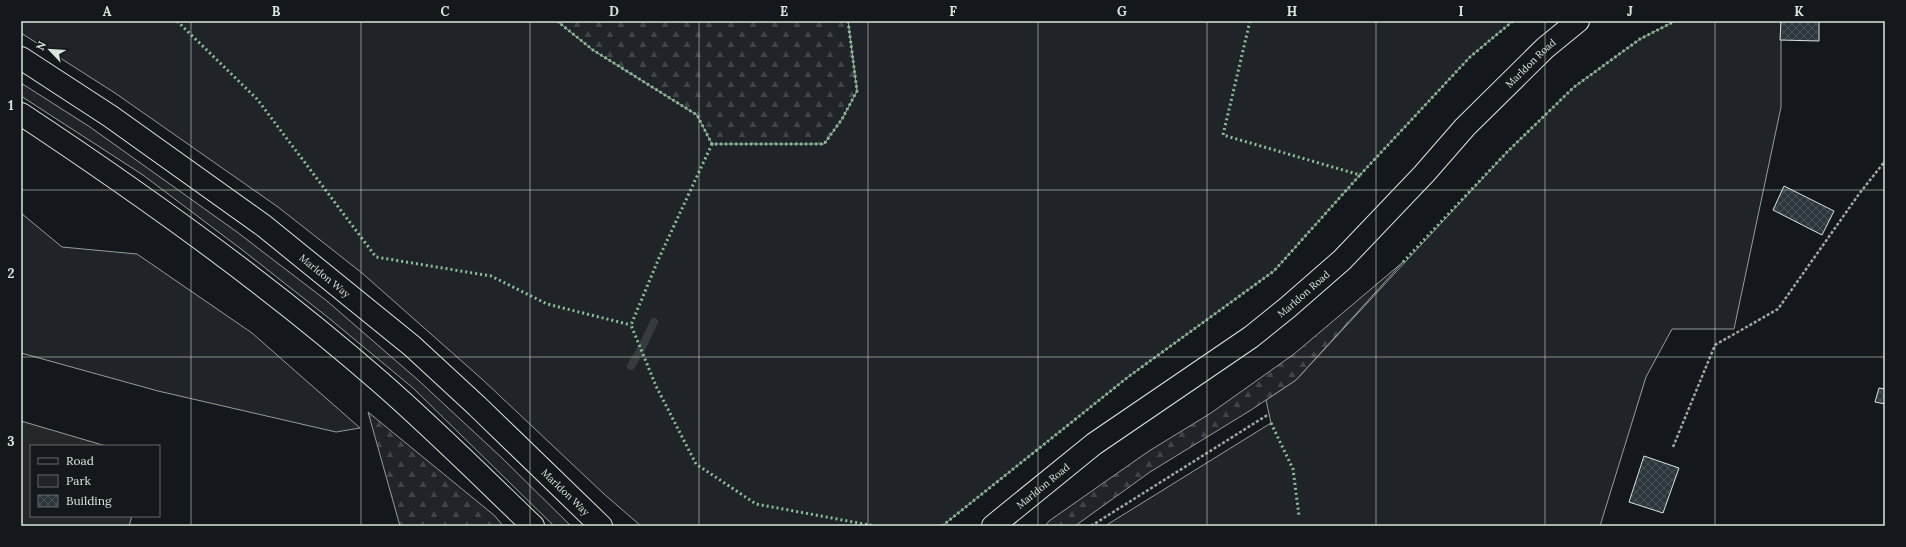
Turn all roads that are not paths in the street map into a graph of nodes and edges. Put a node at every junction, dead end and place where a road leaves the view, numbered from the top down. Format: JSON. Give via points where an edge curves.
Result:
{"nodes":[{"id":1,"x":1578,"y":21,"type":"edge"},
{"id":2,"x":21,"y":58,"type":"edge"},
{"id":3,"x":21,"y":114,"type":"edge"},
{"id":4,"x":533,"y":526,"type":"edge"},
{"id":5,"x":601,"y":526,"type":"edge"},
{"id":6,"x":993,"y":526,"type":"edge"}],
"edges":[{"from":1,"to":6,"type":"main road","name":"Marldon Road","via":[[1545,48],[1465,127],[1342,260],[1287,308],[1251,337],[1094,444]]},
{"from":2,"to":5,"type":"main road","name":"Marldon Way","via":[[110,116],[264,226],[412,346]]},
{"from":3,"to":4,"type":"main road","via":[[168,215],[307,321],[379,381]]}]}
